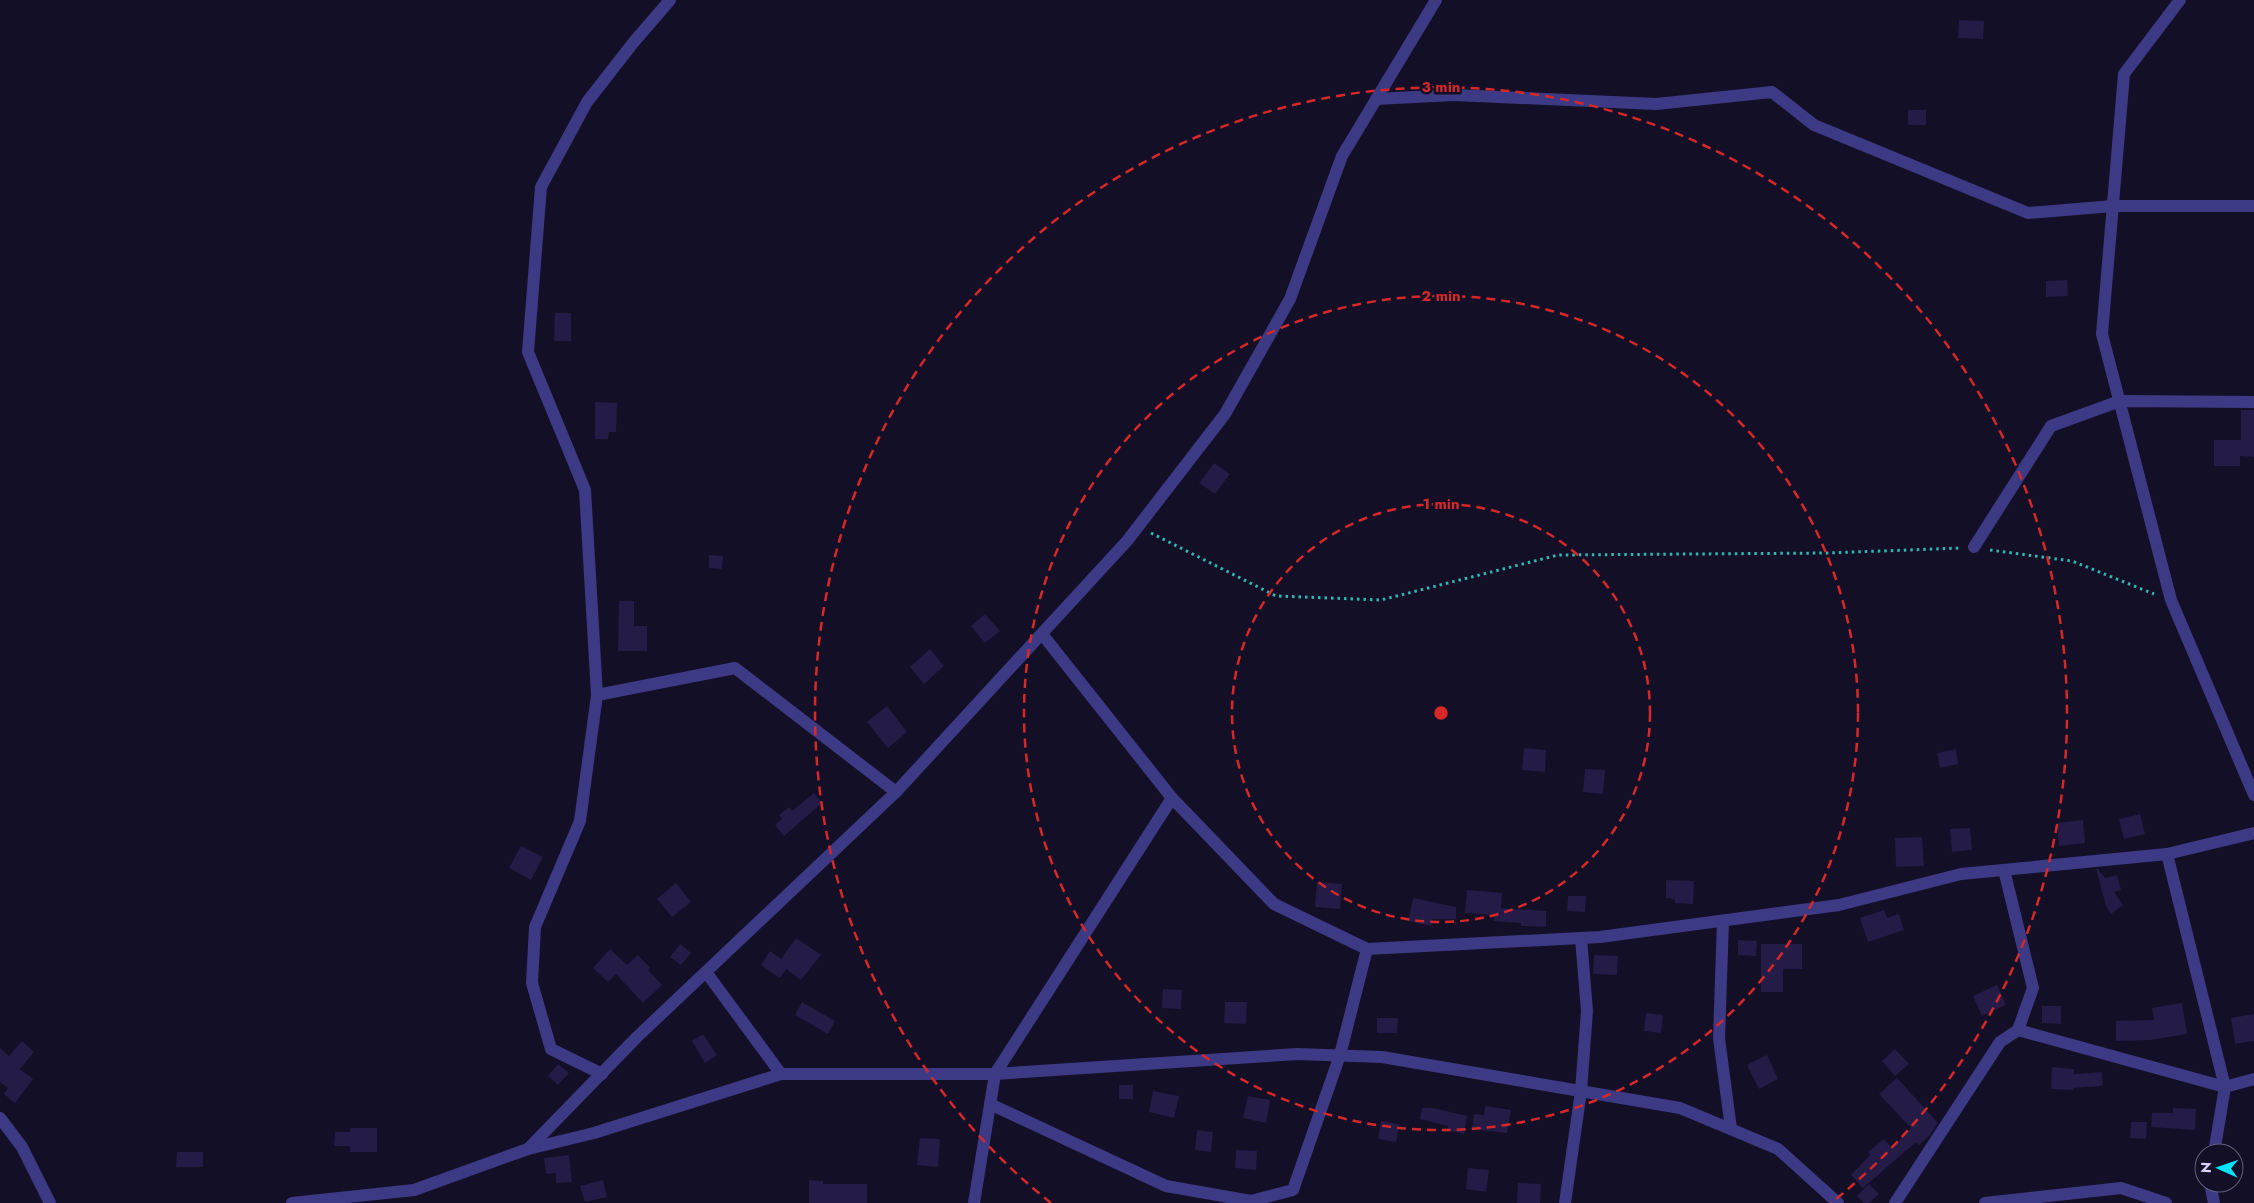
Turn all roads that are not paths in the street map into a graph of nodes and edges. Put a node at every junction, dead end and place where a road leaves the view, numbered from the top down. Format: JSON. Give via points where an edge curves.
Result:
{"nodes":[{"id":1,"x":670,"y":0,"type":"edge"},
{"id":2,"x":1436,"y":0,"type":"edge"},
{"id":3,"x":2180,"y":0,"type":"edge"},
{"id":4,"x":1376,"y":99,"type":"junction"},
{"id":5,"x":2113,"y":206,"type":"junction"},
{"id":6,"x":2254,"y":206,"type":"edge"},
{"id":7,"x":2120,"y":401,"type":"junction"},
{"id":8,"x":2254,"y":402,"type":"edge"},
{"id":9,"x":1974,"y":548,"type":"road end"},
{"id":10,"x":1042,"y":634,"type":"junction"},
{"id":11,"x":597,"y":694,"type":"junction"},
{"id":12,"x":896,"y":792,"type":"junction"},
{"id":13,"x":2254,"y":795,"type":"edge"},
{"id":14,"x":1172,"y":798,"type":"junction"},
{"id":15,"x":2254,"y":833,"type":"edge"},
{"id":16,"x":2167,"y":854,"type":"junction"},
{"id":17,"x":2004,"y":870,"type":"junction"},
{"id":18,"x":1723,"y":920,"type":"junction"},
{"id":19,"x":1581,"y":938,"type":"junction"},
{"id":20,"x":1368,"y":949,"type":"junction"},
{"id":21,"x":706,"y":972,"type":"junction"},
{"id":22,"x":2018,"y":1030,"type":"junction"},
{"id":23,"x":1340,"y":1055,"type":"junction"},
{"id":24,"x":602,"y":1074,"type":"junction"},
{"id":25,"x":781,"y":1074,"type":"junction"},
{"id":26,"x":994,"y":1074,"type":"junction"},
{"id":27,"x":2254,"y":1079,"type":"edge"},
{"id":28,"x":2225,"y":1087,"type":"junction"},
{"id":29,"x":1581,"y":1091,"type":"junction"},
{"id":30,"x":990,"y":1104,"type":"junction"},
{"id":31,"x":0,"y":1118,"type":"edge"},
{"id":32,"x":1731,"y":1129,"type":"junction"},
{"id":33,"x":2216,"y":1143,"type":"edge"},
{"id":34,"x":528,"y":1149,"type":"junction"},
{"id":35,"x":50,"y":1203,"type":"edge"},
{"id":36,"x":292,"y":1203,"type":"edge"},
{"id":37,"x":974,"y":1203,"type":"edge"},
{"id":38,"x":1564,"y":1203,"type":"edge"},
{"id":39,"x":1838,"y":1203,"type":"edge"},
{"id":40,"x":1895,"y":1203,"type":"edge"},
{"id":41,"x":1985,"y":1203,"type":"edge"},
{"id":42,"x":2166,"y":1203,"type":"edge"}],
"edges":[{"from":1,"to":11,"type":"street","via":[[587,102],[542,187],[528,352],[585,490]]},
{"from":2,"to":4,"type":"street"},
{"from":3,"to":5,"type":"street","via":[[2124,74]]},
{"from":4,"to":5,"type":"street","via":[[1454,94],[1656,104],[1772,92],[1814,125],[2028,212]]},
{"from":4,"to":10,"type":"street","via":[[1342,156],[1290,299],[1225,414],[1138,526]]},
{"from":5,"to":6,"type":"street"},
{"from":5,"to":7,"type":"street","via":[[2102,334]]},
{"from":7,"to":8,"type":"street"},
{"from":7,"to":9,"type":"street","via":[[2051,426]]},
{"from":7,"to":13,"type":"street","via":[[2171,600]]},
{"from":10,"to":12,"type":"street"},
{"from":10,"to":14,"type":"street"},
{"from":11,"to":12,"type":"street","via":[[735,668]]},
{"from":11,"to":24,"type":"street","via":[[580,821],[535,927],[532,983],[551,1049]]},
{"from":12,"to":21,"type":"street"},
{"from":14,"to":20,"type":"street","via":[[1274,904]]},
{"from":14,"to":26,"type":"street"},
{"from":15,"to":16,"type":"street"},
{"from":16,"to":17,"type":"street"},
{"from":16,"to":28,"type":"street"},
{"from":17,"to":18,"type":"street","via":[[1961,874],[1839,905]]},
{"from":17,"to":22,"type":"street","via":[[2033,988]]},
{"from":18,"to":19,"type":"street"},
{"from":18,"to":32,"type":"street","via":[[1719,1038]]},
{"from":19,"to":20,"type":"street"},
{"from":19,"to":29,"type":"street","via":[[1587,1011]]},
{"from":20,"to":23,"type":"street"},
{"from":21,"to":24,"type":"street"},
{"from":21,"to":25,"type":"street"},
{"from":22,"to":28,"type":"street"},
{"from":22,"to":40,"type":"street","via":[[2000,1042]]},
{"from":23,"to":26,"type":"street","via":[[1297,1054]]},
{"from":23,"to":29,"type":"street","via":[[1382,1056]]},
{"from":23,"to":30,"type":"street","via":[[1293,1190],[1251,1202],[1166,1186]]},
{"from":24,"to":34,"type":"street"},
{"from":25,"to":26,"type":"street"},
{"from":25,"to":34,"type":"street","via":[[594,1133]]},
{"from":26,"to":30,"type":"street"},
{"from":27,"to":28,"type":"street"},
{"from":28,"to":33,"type":"street"},
{"from":29,"to":32,"type":"street","via":[[1680,1108]]},
{"from":29,"to":38,"type":"street"},
{"from":30,"to":37,"type":"street"},
{"from":31,"to":35,"type":"street","via":[[22,1147]]},
{"from":32,"to":39,"type":"street","via":[[1778,1149]]},
{"from":34,"to":36,"type":"street","via":[[414,1190]]},
{"from":41,"to":42,"type":"street","via":[[2121,1188]]}]}
